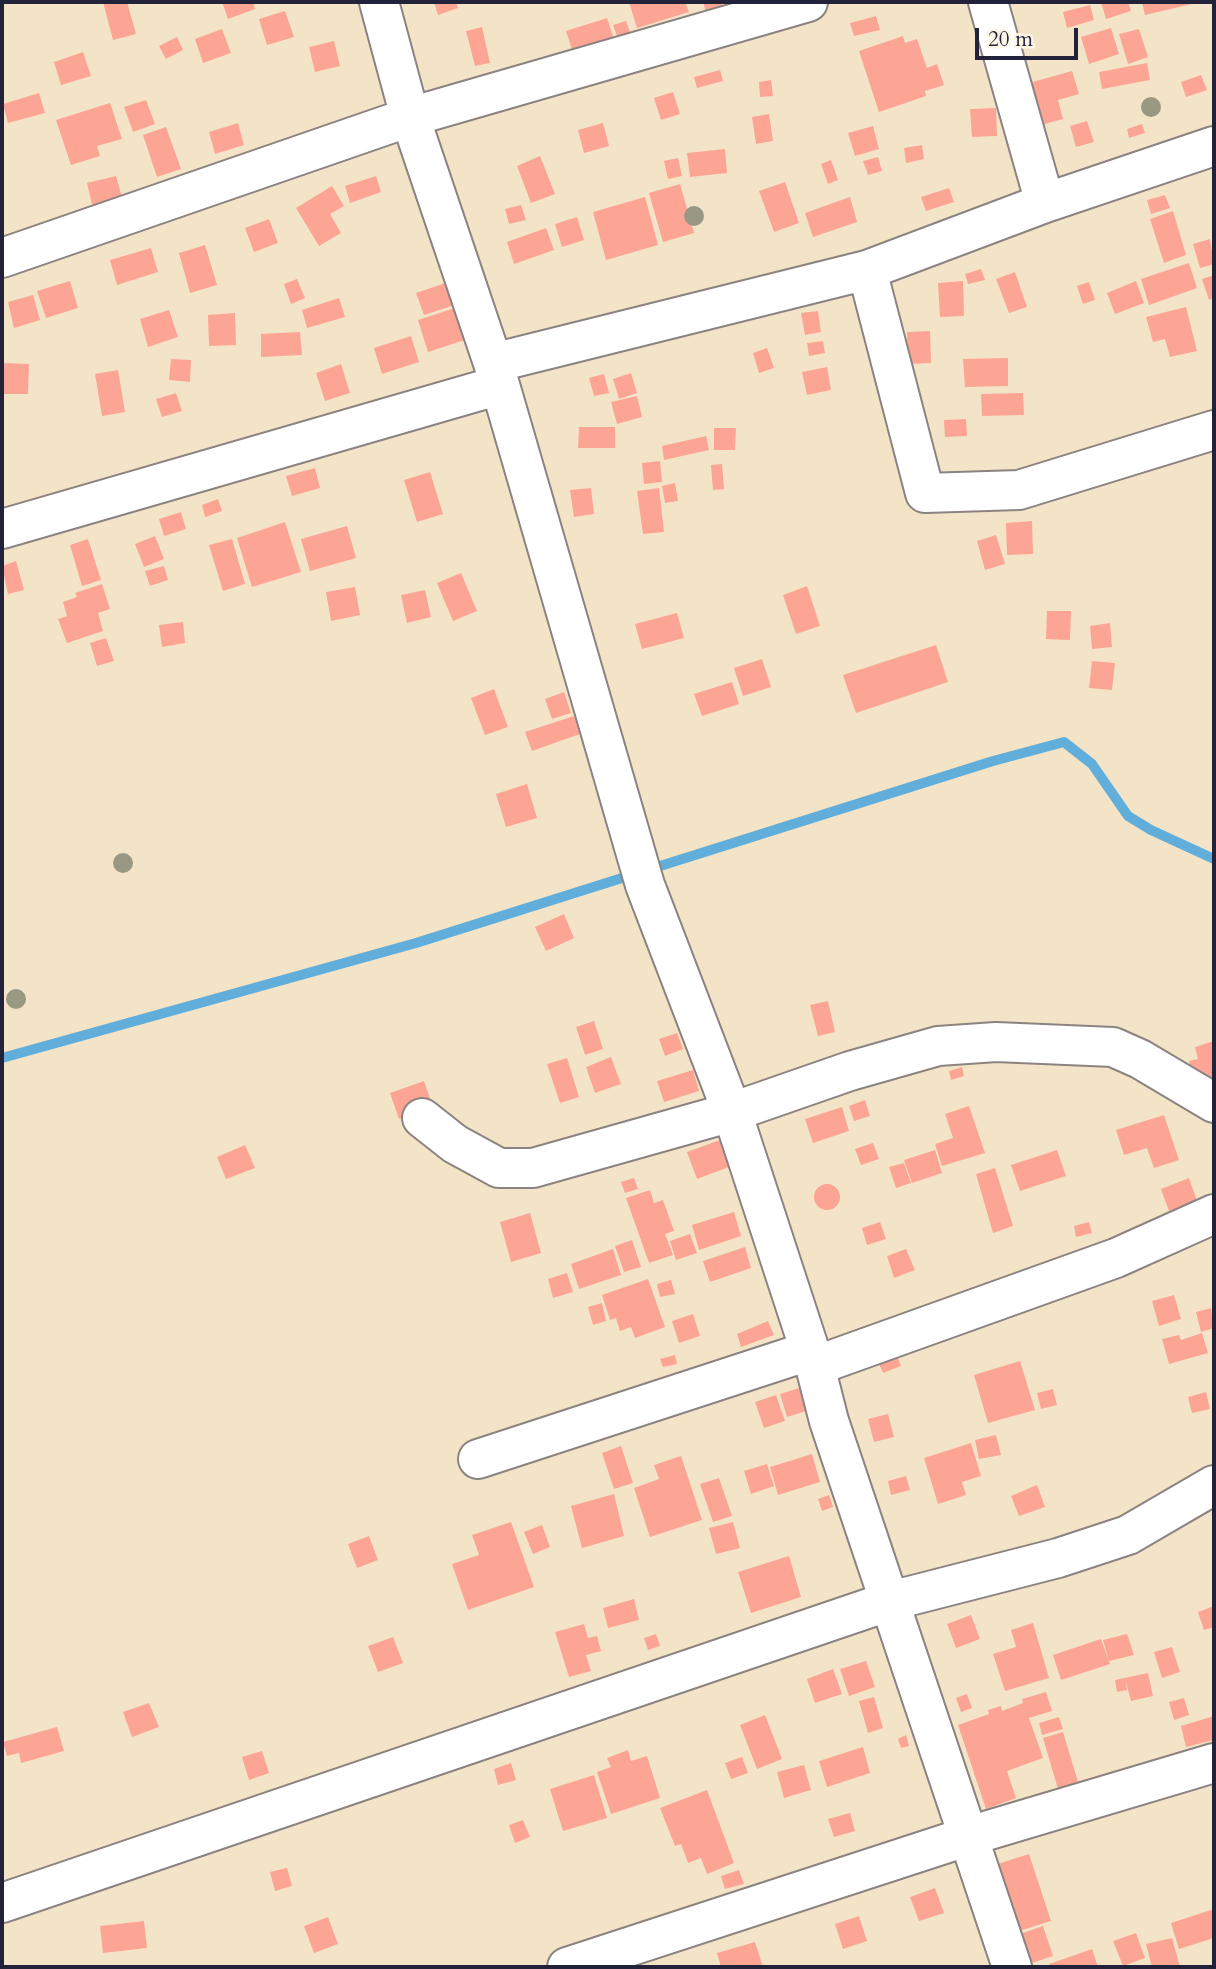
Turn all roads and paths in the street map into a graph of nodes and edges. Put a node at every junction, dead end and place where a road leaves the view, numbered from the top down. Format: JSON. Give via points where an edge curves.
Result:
{"nodes":[{"id":1,"x":379,"y":2,"type":"edge"},
{"id":2,"x":808,"y":2,"type":"edge"},
{"id":3,"x":988,"y":2,"type":"edge"},
{"id":4,"x":410,"y":117,"type":"junction"},
{"id":5,"x":1214,"y":146,"type":"edge"},
{"id":6,"x":1045,"y":203,"type":"junction"},
{"id":7,"x":2,"y":258,"type":"edge"},
{"id":8,"x":867,"y":270,"type":"junction"},
{"id":9,"x":497,"y":374,"type":"junction"},
{"id":10,"x":1214,"y":430,"type":"edge"},
{"id":11,"x":2,"y":529,"type":"edge"},
{"id":12,"x":1214,"y":1103,"type":"edge"},
{"id":13,"x":732,"y":1112,"type":"junction"},
{"id":14,"x":422,"y":1118,"type":"dead end"},
{"id":15,"x":1214,"y":1214,"type":"edge"},
{"id":16,"x":812,"y":1359,"type":"junction"},
{"id":17,"x":478,"y":1459,"type":"dead end"},
{"id":18,"x":1214,"y":1485,"type":"edge"},
{"id":19,"x":890,"y":1601,"type":"junction"},
{"id":20,"x":1214,"y":1763,"type":"edge"},
{"id":21,"x":969,"y":1836,"type":"junction"},
{"id":22,"x":2,"y":1903,"type":"edge"},
{"id":23,"x":567,"y":1967,"type":"edge"},
{"id":24,"x":1012,"y":1967,"type":"edge"}],
"edges":[{"from":1,"to":4,"type":"street"},
{"from":2,"to":4,"type":"street"},
{"from":3,"to":6,"type":"street"},
{"from":4,"to":7,"type":"street"},
{"from":4,"to":9,"type":"street"},
{"from":5,"to":6,"type":"street"},
{"from":6,"to":8,"type":"street"},
{"from":8,"to":9,"type":"street"},
{"from":8,"to":10,"type":"street","via":[[925,494],[1019,490]]},
{"from":9,"to":11,"type":"street"},
{"from":9,"to":13,"type":"street","via":[[645,885]]},
{"from":12,"to":13,"type":"street","via":[[1113,1047],[996,1042],[938,1046]]},
{"from":13,"to":14,"type":"street","via":[[533,1168],[499,1168],[455,1144]]},
{"from":13,"to":16,"type":"street"},
{"from":15,"to":16,"type":"street","via":[[1115,1258]]},
{"from":16,"to":17,"type":"street"},
{"from":16,"to":19,"type":"street"},
{"from":18,"to":19,"type":"street","via":[[1128,1535]]},
{"from":19,"to":21,"type":"street"},
{"from":19,"to":22,"type":"street"},
{"from":20,"to":21,"type":"street"},
{"from":21,"to":23,"type":"street"},
{"from":21,"to":24,"type":"street"}]}
